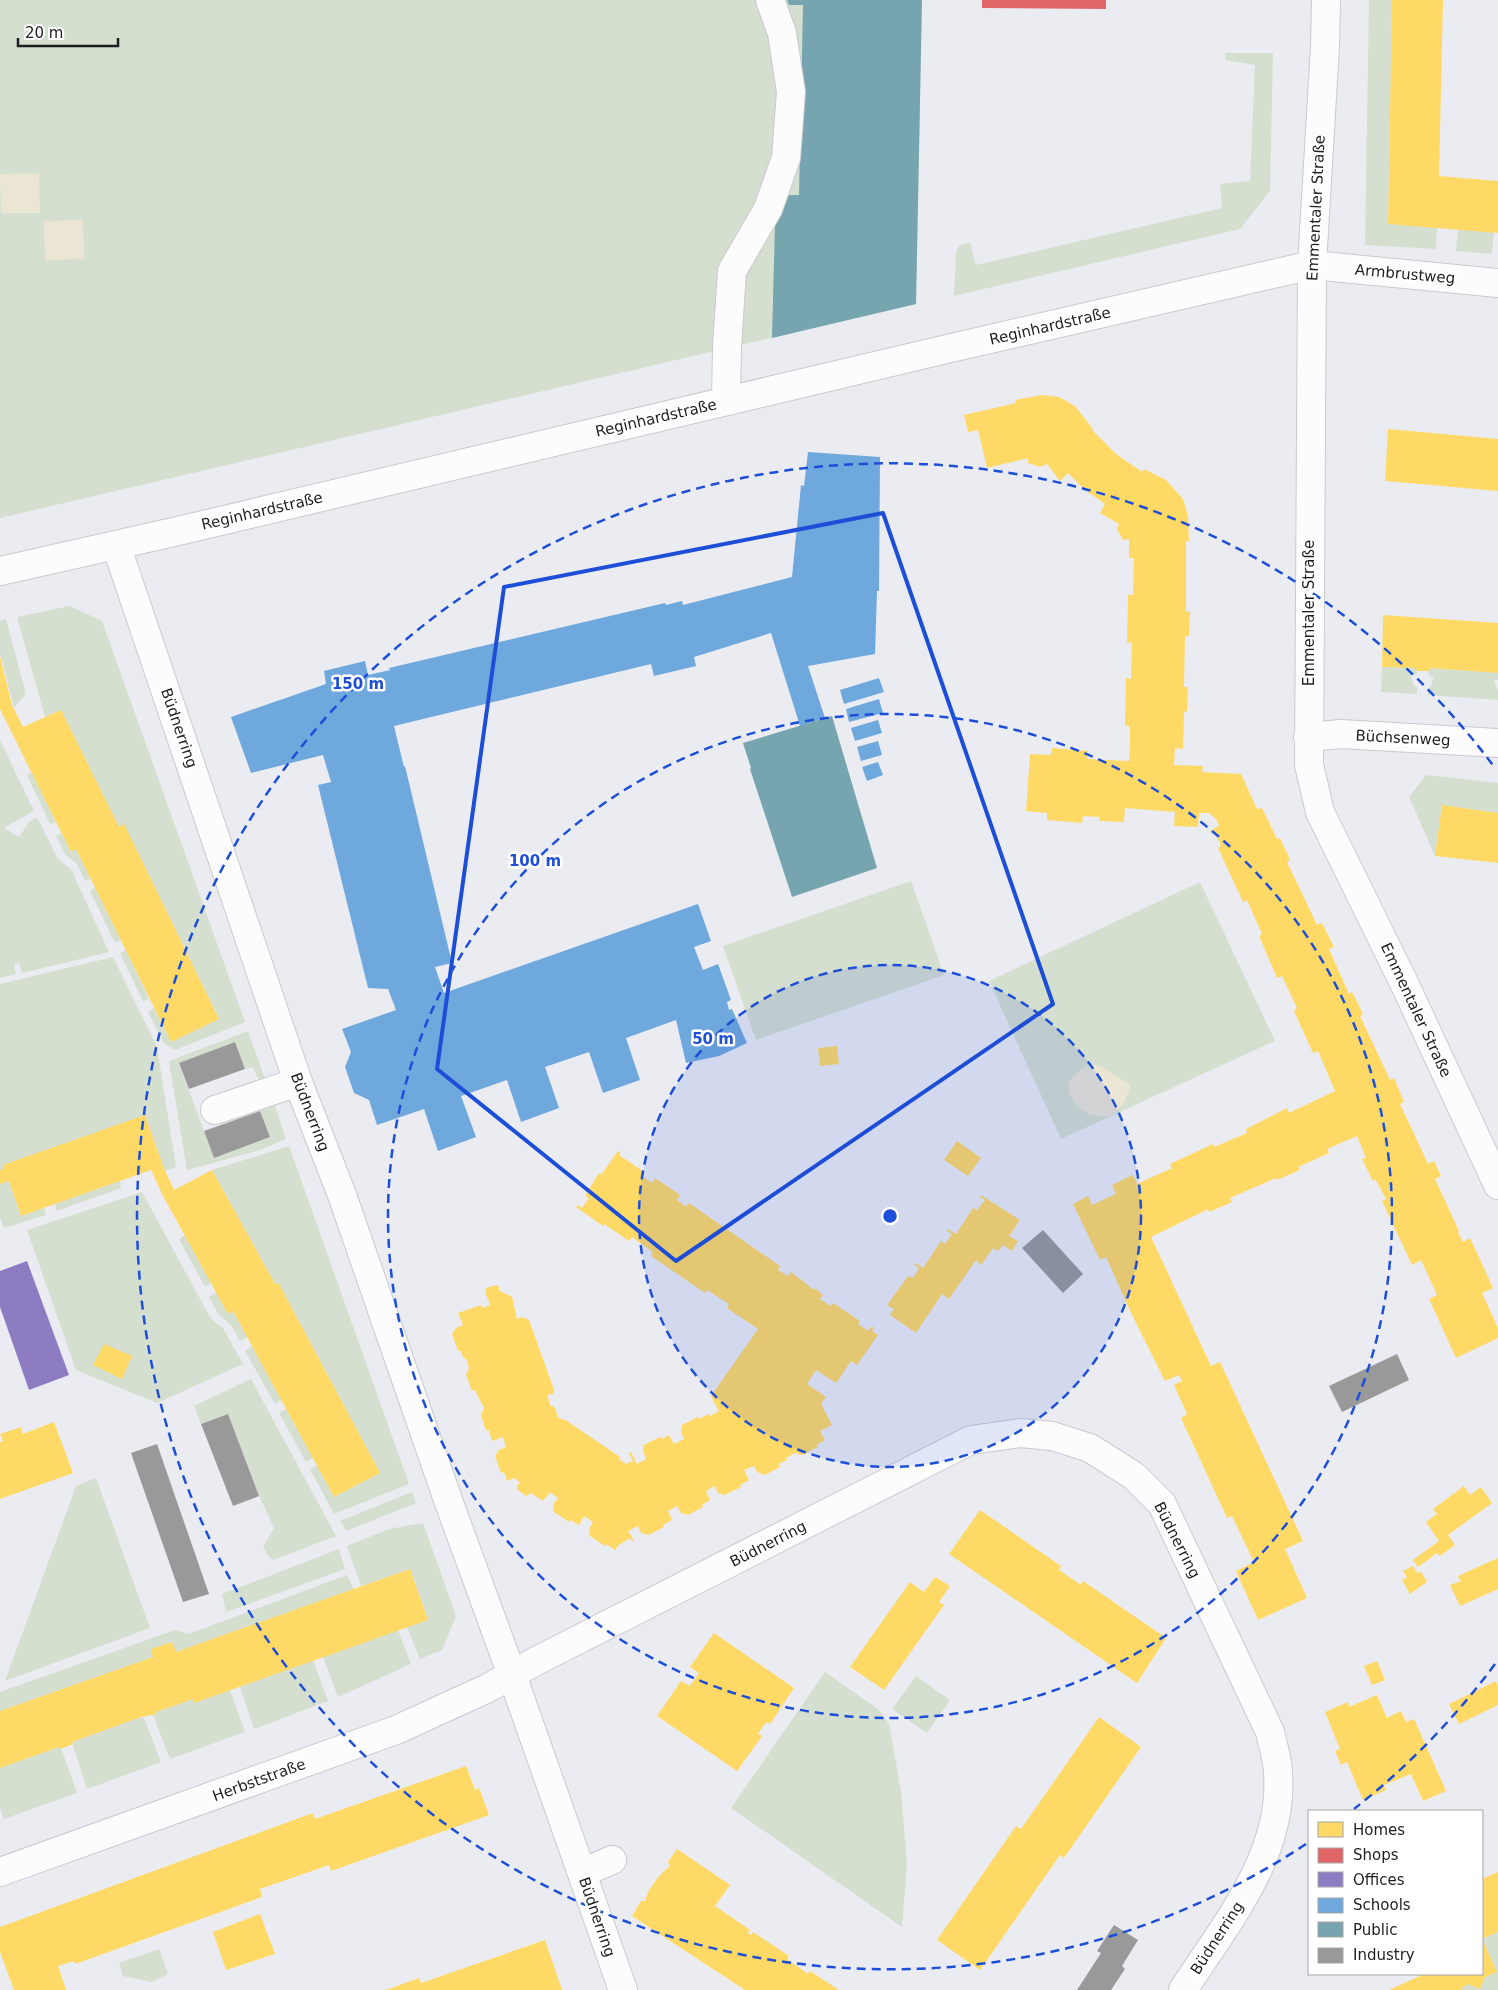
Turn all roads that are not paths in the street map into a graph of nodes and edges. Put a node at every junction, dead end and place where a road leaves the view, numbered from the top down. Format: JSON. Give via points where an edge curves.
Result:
{"nodes":[{"id":1,"x":770,"y":0,"type":"edge"},
{"id":2,"x":1326,"y":0,"type":"edge"},
{"id":3,"x":1312,"y":266,"type":"junction"},
{"id":4,"x":1498,"y":283,"type":"edge"},
{"id":5,"x":726,"y":401,"type":"junction"},
{"id":6,"x":116,"y":545,"type":"junction"},
{"id":7,"x":0,"y":571,"type":"edge"},
{"id":8,"x":1308,"y":737,"type":"junction"},
{"id":9,"x":1498,"y":743,"type":"edge"},
{"id":10,"x":298,"y":1082,"type":"junction"},
{"id":11,"x":215,"y":1110,"type":"dead end"},
{"id":12,"x":1498,"y":1185,"type":"edge"},
{"id":13,"x":512,"y":1675,"type":"junction"},
{"id":14,"x":612,"y":1860,"type":"dead end"},
{"id":15,"x":0,"y":1872,"type":"edge"},
{"id":16,"x":582,"y":1873,"type":"junction"},
{"id":17,"x":623,"y":1990,"type":"edge"},
{"id":18,"x":1183,"y":1990,"type":"edge"}],
"edges":[{"from":1,"to":5,"type":"street","via":[[782,33],[791,92],[786,158],[768,209],[732,271]]},
{"from":2,"to":3,"type":"street","name":"Emmentaler Straße"},
{"from":3,"to":4,"type":"street","name":"Armbrustweg"},
{"from":3,"to":5,"type":"street","name":"Reginhardstraße"},
{"from":3,"to":8,"type":"street","name":"Emmentaler Straße"},
{"from":5,"to":6,"type":"street","name":"Reginhardstraße"},
{"from":6,"to":7,"type":"street","name":"Reginhardstraße"},
{"from":6,"to":10,"type":"street","name":"Büdnerring"},
{"from":8,"to":9,"type":"street","name":"Büchsenweg","via":[[1341,734]]},
{"from":8,"to":12,"type":"street","name":"Emmentaler Straße","via":[[1309,765],[1320,812]]},
{"from":10,"to":11,"type":"street"},
{"from":10,"to":13,"type":"street","name":"Büdnerring","via":[[342,1195]]},
{"from":13,"to":15,"type":"street","name":"Herbststraße","via":[[396,1730]]},
{"from":13,"to":16,"type":"street","name":"Büdnerring"},
{"from":13,"to":18,"type":"street","name":"Büdnerring","via":[[971,1440],[1021,1433],[1052,1436],[1090,1448],[1134,1476],[1162,1504],[1270,1732],[1278,1772],[1278,1804],[1268,1845],[1249,1889]]},
{"from":14,"to":16,"type":"street"},
{"from":16,"to":17,"type":"street","name":"Büdnerring"}]}
